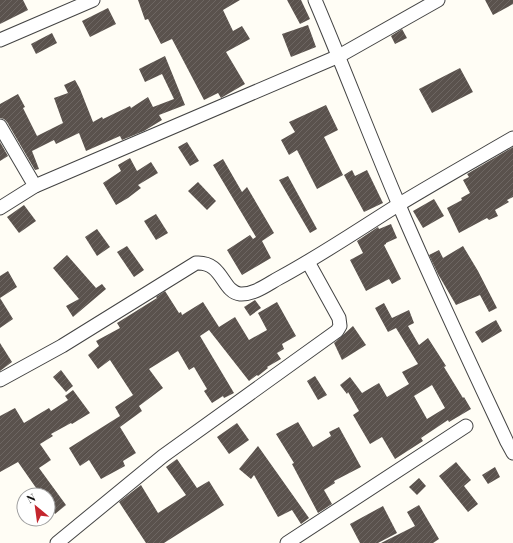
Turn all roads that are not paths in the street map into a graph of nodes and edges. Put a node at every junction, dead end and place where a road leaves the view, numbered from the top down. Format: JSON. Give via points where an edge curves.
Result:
{"nodes":[{"id":1,"x":93,"y":0,"type":"edge"},
{"id":2,"x":315,"y":0,"type":"edge"},
{"id":3,"x":438,"y":0,"type":"edge"},
{"id":4,"x":0,"y":40,"type":"edge"},
{"id":5,"x":339,"y":56,"type":"junction"},
{"id":6,"x":0,"y":126,"type":"edge"},
{"id":7,"x":513,"y":138,"type":"edge"},
{"id":8,"x":35,"y":186,"type":"junction"},
{"id":9,"x":399,"y":204,"type":"junction"},
{"id":10,"x":0,"y":208,"type":"edge"},
{"id":11,"x":308,"y":262,"type":"junction"},
{"id":12,"x":0,"y":380,"type":"edge"},
{"id":13,"x":466,"y":426,"type":"dead end"},
{"id":14,"x":513,"y":453,"type":"edge"},
{"id":15,"x":59,"y":542,"type":"edge"},
{"id":16,"x":287,"y":543,"type":"edge"}],
"edges":[{"from":1,"to":4,"type":"street"},
{"from":2,"to":5,"type":"street"},
{"from":3,"to":5,"type":"street"},
{"from":5,"to":8,"type":"street"},
{"from":5,"to":9,"type":"street"},
{"from":6,"to":8,"type":"street"},
{"from":7,"to":9,"type":"street"},
{"from":8,"to":10,"type":"street"},
{"from":9,"to":11,"type":"street"},
{"from":9,"to":14,"type":"street"},
{"from":11,"to":12,"type":"street","via":[[255,291],[241,294],[233,291],[212,266],[196,263],[62,346]]},
{"from":11,"to":15,"type":"street","via":[[339,318],[340,326],[337,331],[163,456]]},
{"from":13,"to":16,"type":"street"}]}
